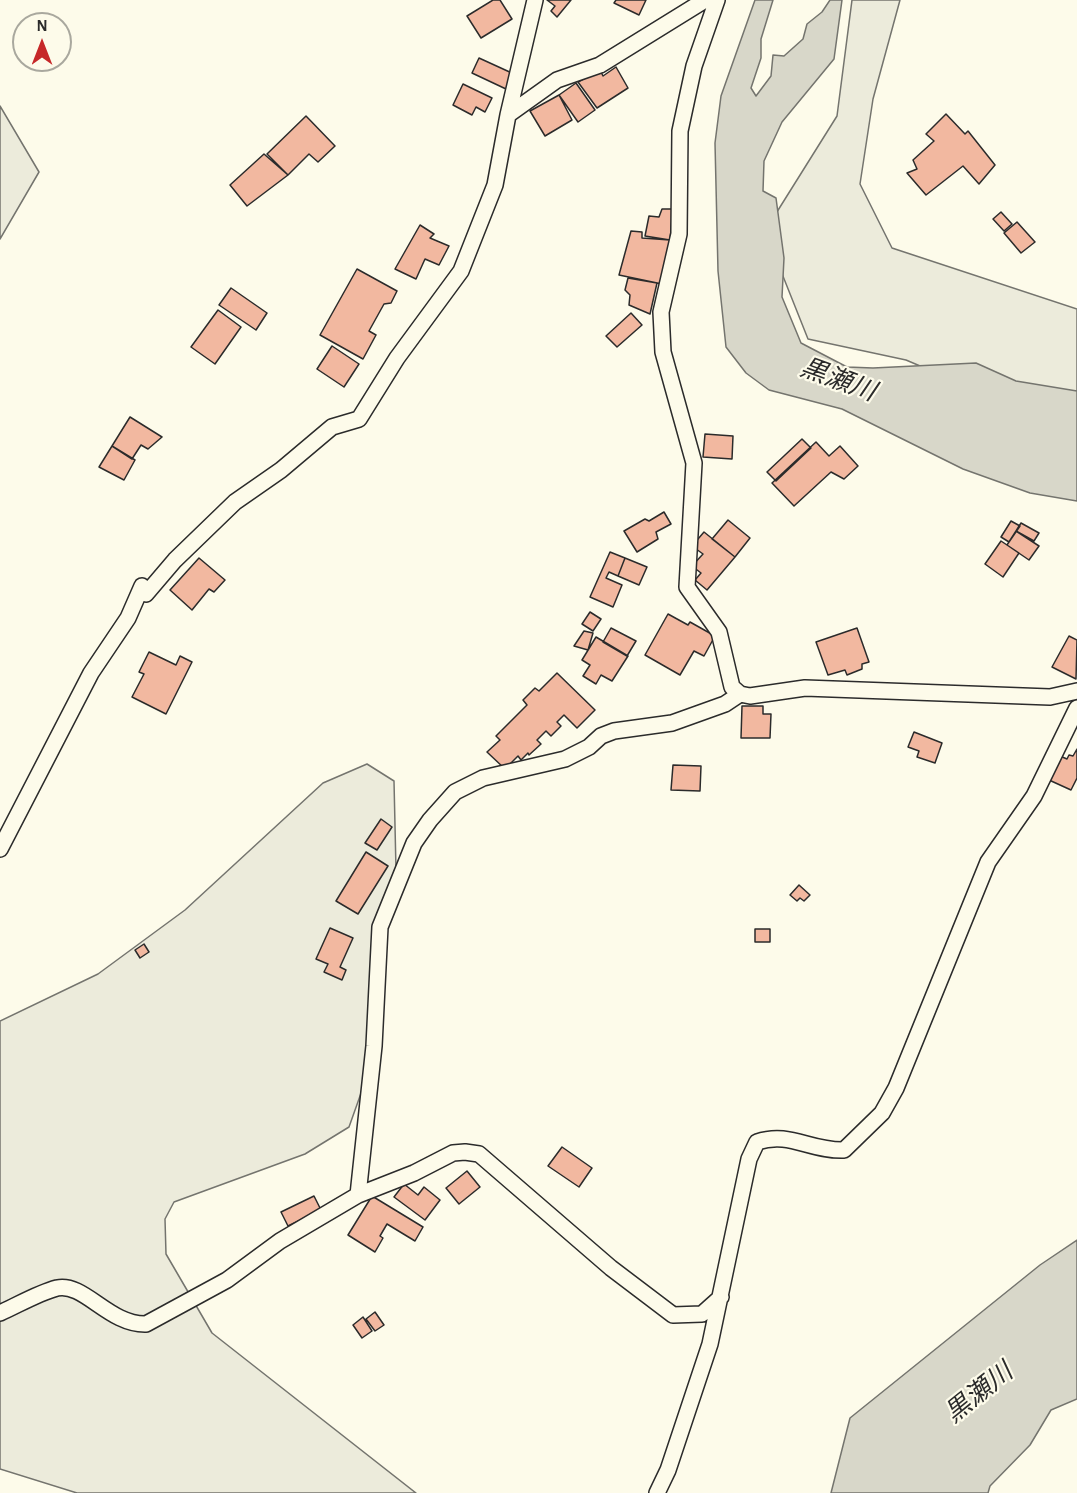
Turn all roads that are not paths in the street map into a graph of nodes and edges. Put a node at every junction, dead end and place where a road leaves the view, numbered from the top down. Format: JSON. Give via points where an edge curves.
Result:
{"nodes":[{"id":1,"x":535,"y":0,"type":"edge"},
{"id":2,"x":705,"y":0,"type":"edge"},
{"id":3,"x":717,"y":0,"type":"edge"},
{"id":4,"x":508,"y":115,"type":"junction"},
{"id":5,"x":1077,"y":691,"type":"edge"},
{"id":6,"x":740,"y":694,"type":"junction"},
{"id":7,"x":1077,"y":708,"type":"edge"},
{"id":8,"x":0,"y":849,"type":"edge"},
{"id":9,"x":358,"y":1195,"type":"junction"},
{"id":10,"x":721,"y":1297,"type":"junction"},
{"id":11,"x":0,"y":1313,"type":"edge"},
{"id":12,"x":657,"y":1493,"type":"edge"}],
"edges":[{"from":1,"to":4,"type":"street"},
{"from":2,"to":4,"type":"street","via":[[600,65],[557,81]]},
{"from":3,"to":6,"type":"street","via":[[694,66],[680,130],[679,234],[661,325],[663,352],[694,463],[687,587],[719,632],[728,676]]},
{"from":4,"to":8,"type":"street","via":[[495,185],[461,271],[359,419],[332,427],[282,470],[235,502],[174,560],[146,594],[142,586],[128,618],[91,673]]},
{"from":5,"to":6,"type":"street","via":[[1050,697],[805,688]]},
{"from":6,"to":9,"type":"street","via":[[725,704],[672,723],[608,734],[565,759],[483,778],[455,792],[430,820],[414,843],[380,927],[374,1046]]},
{"from":7,"to":10,"type":"street","via":[[1034,796],[988,862],[896,1088],[882,1113],[844,1150],[823,1151],[788,1138],[770,1137],[757,1142],[749,1159]]},
{"from":9,"to":10,"type":"street","via":[[453,1153],[479,1154],[673,1316],[702,1314]]},
{"from":9,"to":11,"type":"street","via":[[280,1242],[227,1280],[146,1324],[119,1319],[70,1287],[57,1288]]},
{"from":10,"to":12,"type":"street","via":[[710,1344]]}]}
